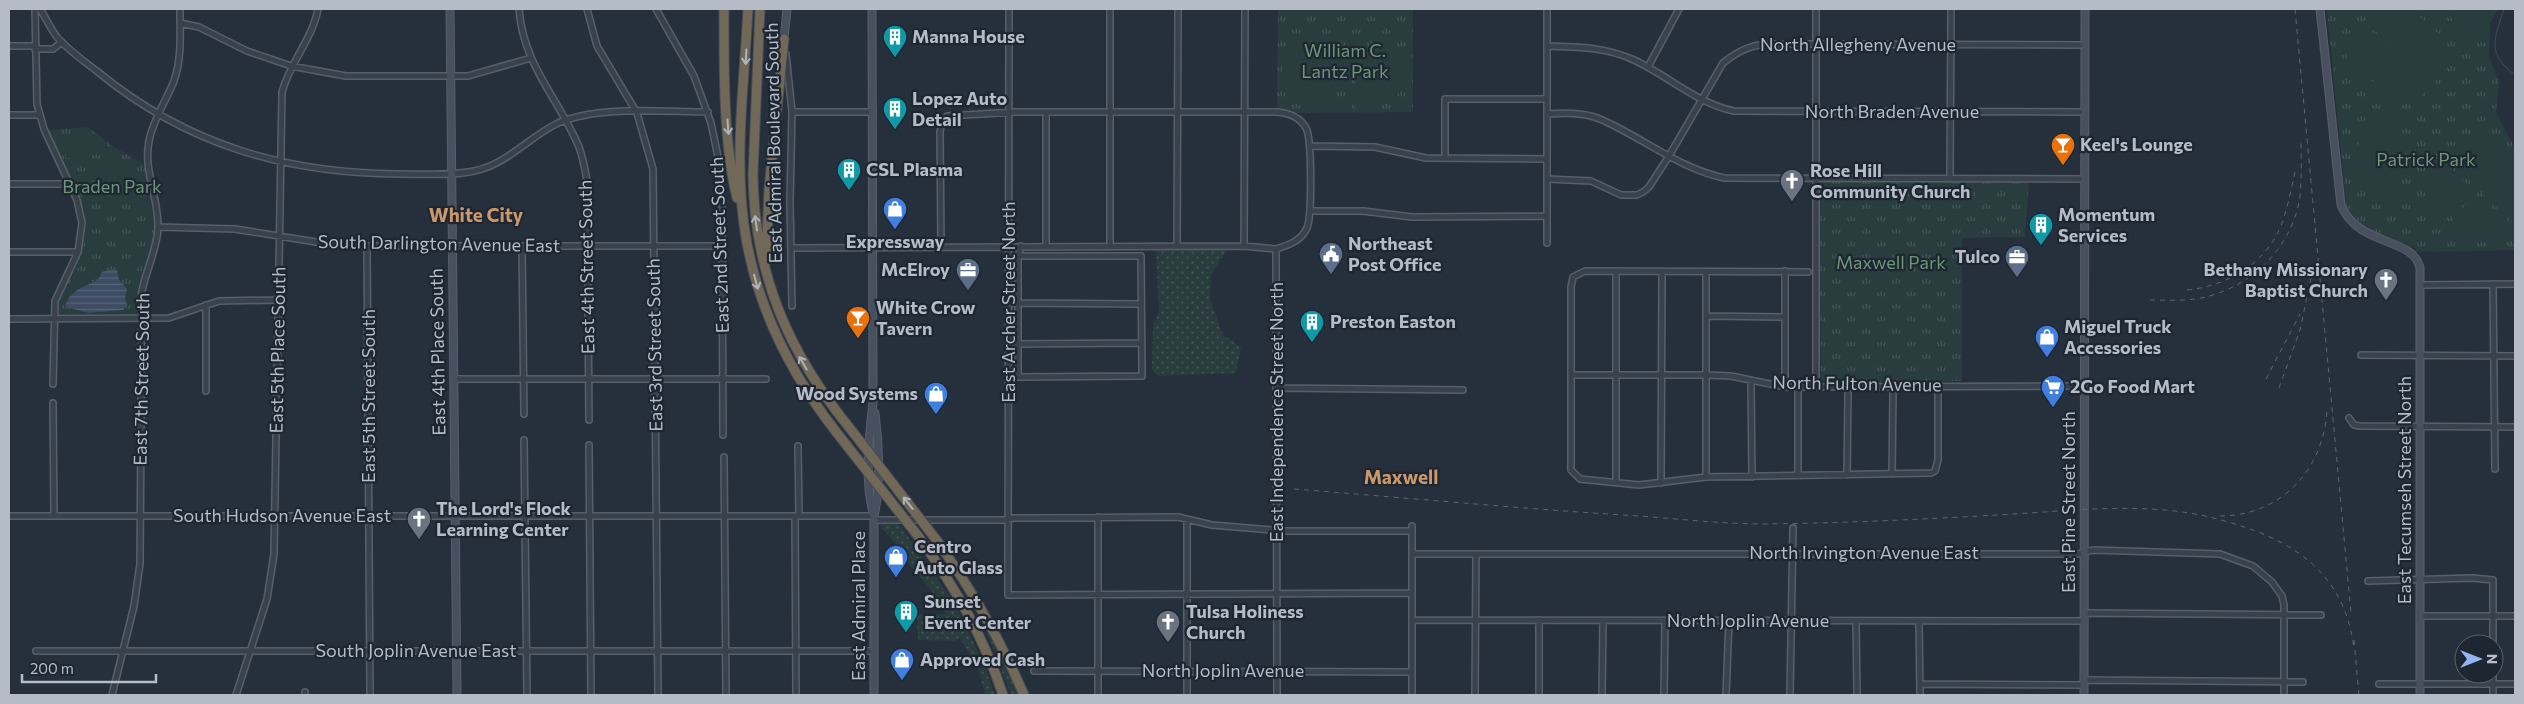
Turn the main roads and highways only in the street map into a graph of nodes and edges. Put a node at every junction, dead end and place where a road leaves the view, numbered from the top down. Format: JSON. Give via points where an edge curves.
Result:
{"nodes":[{"id":1,"x":724,"y":9,"type":"edge"},
{"id":2,"x":748,"y":9,"type":"edge"},
{"id":3,"x":760,"y":9,"type":"edge"},
{"id":4,"x":784,"y":39,"type":"road end"},
{"id":5,"x":745,"y":235,"type":"junction"},
{"id":6,"x":765,"y":271,"type":"junction"},
{"id":7,"x":1003,"y":695,"type":"edge"},
{"id":8,"x":1024,"y":695,"type":"edge"}],
"edges":[{"from":1,"to":5,"type":"highway","one_way":true,"via":[[724,67],[732,176]]},
{"from":2,"to":5,"type":"highway","one_way":true,"via":[[740,171]]},
{"from":6,"to":3,"type":"highway","one_way":true,"via":[[753,191]]},
{"from":4,"to":6,"type":"highway","via":[[769,189]]},
{"from":5,"to":7,"type":"highway","one_way":true,"bridge":true,"via":[[772,329],[800,382],[918,536],[961,601],[989,657]]},
{"from":8,"to":6,"type":"highway","one_way":true,"bridge":true,"via":[[986,617],[938,542],[815,383],[775,305]]}]}
